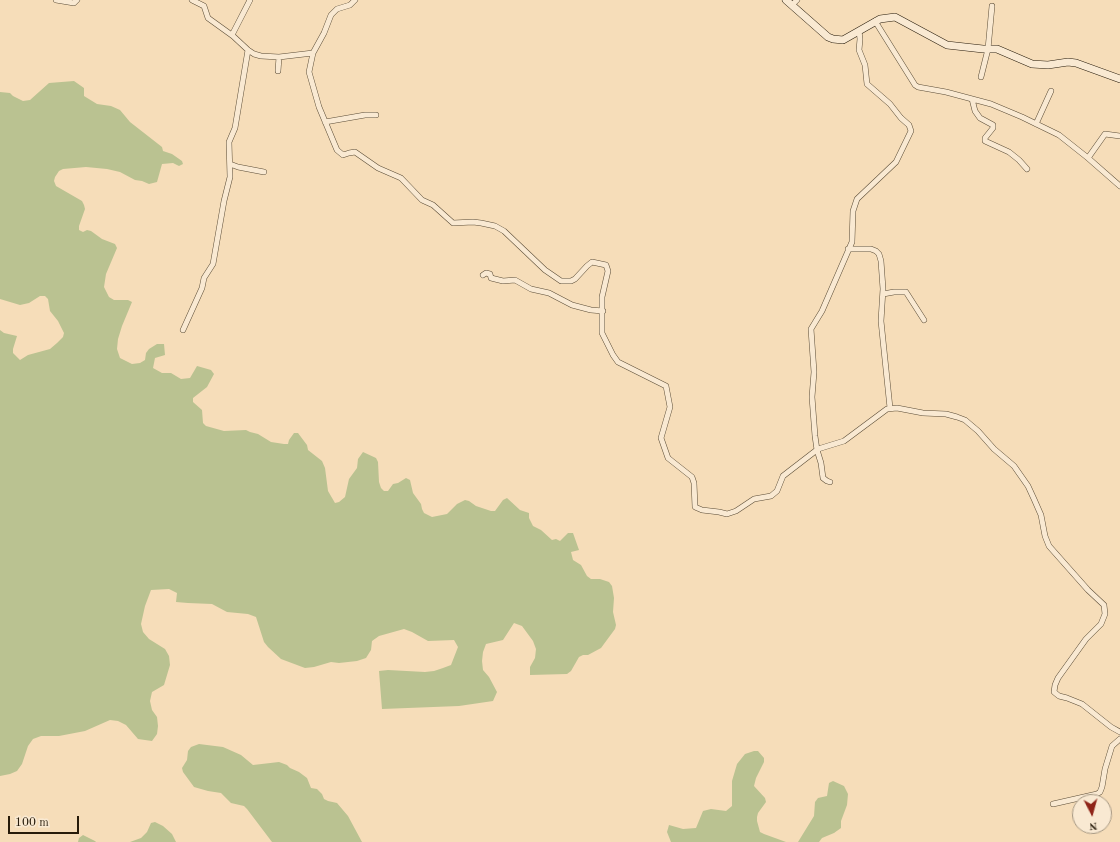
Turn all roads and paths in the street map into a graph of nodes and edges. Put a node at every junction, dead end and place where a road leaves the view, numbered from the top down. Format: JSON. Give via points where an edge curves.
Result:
{"nodes":[{"id":1,"x":56,"y":0,"type":"edge"},
{"id":2,"x":77,"y":0,"type":"edge"},
{"id":3,"x":192,"y":0,"type":"edge"},
{"id":4,"x":250,"y":0,"type":"edge"},
{"id":5,"x":355,"y":0,"type":"edge"},
{"id":6,"x":786,"y":0,"type":"edge"},
{"id":7,"x":794,"y":2,"type":"edge"},
{"id":8,"x":992,"y":6,"type":"dead end"},
{"id":9,"x":875,"y":21,"type":"junction"},
{"id":10,"x":859,"y":31,"type":"junction"},
{"id":11,"x":232,"y":35,"type":"junction"},
{"id":12,"x":988,"y":49,"type":"junction"},
{"id":13,"x":248,"y":50,"type":"junction"},
{"id":14,"x":313,"y":53,"type":"junction"},
{"id":15,"x":279,"y":57,"type":"junction"},
{"id":16,"x":278,"y":71,"type":"dead end"},
{"id":17,"x":981,"y":76,"type":"dead end"},
{"id":18,"x":1120,"y":79,"type":"edge"},
{"id":19,"x":1051,"y":91,"type":"dead end"},
{"id":20,"x":972,"y":99,"type":"junction"},
{"id":21,"x":376,"y":115,"type":"dead end"},
{"id":22,"x":325,"y":122,"type":"junction"},
{"id":23,"x":1036,"y":124,"type":"junction"},
{"id":24,"x":1120,"y":136,"type":"edge"},
{"id":25,"x":1088,"y":158,"type":"junction"},
{"id":26,"x":230,"y":164,"type":"junction"},
{"id":27,"x":1027,"y":169,"type":"dead end"},
{"id":28,"x":264,"y":172,"type":"dead end"},
{"id":29,"x":1120,"y":186,"type":"edge"},
{"id":30,"x":848,"y":249,"type":"junction"},
{"id":31,"x":483,"y":275,"type":"dead end"},
{"id":32,"x":883,"y":294,"type":"junction"},
{"id":33,"x":603,"y":311,"type":"junction"},
{"id":34,"x":924,"y":320,"type":"dead end"},
{"id":35,"x":183,"y":330,"type":"dead end"},
{"id":36,"x":890,"y":408,"type":"junction"},
{"id":37,"x":817,"y":450,"type":"junction"},
{"id":38,"x":830,"y":482,"type":"dead end"},
{"id":39,"x":1120,"y":732,"type":"edge"},
{"id":40,"x":1120,"y":739,"type":"edge"},
{"id":41,"x":1053,"y":804,"type":"dead end"}],
"edges":[{"from":1,"to":2,"type":"street","via":[[72,3]]},
{"from":3,"to":11,"type":"street","via":[[204,6],[208,18]]},
{"from":4,"to":11,"type":"street"},
{"from":5,"to":14,"type":"street","via":[[331,15]]},
{"from":6,"to":7,"type":"street"},
{"from":7,"to":10,"type":"street","via":[[802,14],[828,37],[842,40]]},
{"from":8,"to":12,"type":"street"},
{"from":9,"to":10,"type":"street"},
{"from":9,"to":12,"type":"street","via":[[895,17],[947,45]]},
{"from":9,"to":20,"type":"street","via":[[918,87]]},
{"from":10,"to":30,"type":"street","via":[[859,50],[865,65],[867,84],[890,104],[911,128],[911,132],[896,162],[858,199],[853,211],[852,242]]},
{"from":11,"to":13,"type":"street"},
{"from":12,"to":17,"type":"street"},
{"from":12,"to":18,"type":"street","via":[[1004,51],[1032,64],[1076,63]]},
{"from":13,"to":15,"type":"street","via":[[260,56]]},
{"from":13,"to":26,"type":"street","via":[[235,128],[229,142]]},
{"from":14,"to":15,"type":"street"},
{"from":14,"to":22,"type":"street","via":[[310,78]]},
{"from":15,"to":16,"type":"street"},
{"from":19,"to":23,"type":"street"},
{"from":20,"to":23,"type":"street","via":[[992,104]]},
{"from":20,"to":27,"type":"street","via":[[980,118],[993,126],[985,141],[1009,152]]},
{"from":21,"to":22,"type":"street"},
{"from":22,"to":33,"type":"street","via":[[334,144],[342,155],[355,152],[378,168],[401,178],[422,200],[433,205],[453,223],[481,223],[504,231],[545,270],[561,281],[575,279],[592,262],[606,266],[608,271],[602,297]]},
{"from":23,"to":25,"type":"street","via":[[1059,135]]},
{"from":24,"to":25,"type":"street","via":[[1105,134]]},
{"from":25,"to":29,"type":"street"},
{"from":26,"to":28,"type":"street"},
{"from":26,"to":35,"type":"street","via":[[230,177],[213,264],[204,278]]},
{"from":30,"to":32,"type":"street","via":[[871,249],[879,254]]},
{"from":30,"to":37,"type":"street","via":[[822,311],[811,329],[814,372],[812,411]]},
{"from":31,"to":33,"type":"street","via":[[490,274],[491,278],[503,281],[515,280],[572,305]]},
{"from":32,"to":34,"type":"street","via":[[906,292]]},
{"from":32,"to":36,"type":"street","via":[[881,321]]},
{"from":33,"to":37,"type":"street","via":[[601,330],[615,358],[622,365],[666,387],[670,407],[661,440],[669,459],[692,477],[696,508],[727,514],[754,499],[771,496],[777,491],[783,476]]},
{"from":36,"to":37,"type":"street","via":[[883,410],[844,441]]},
{"from":36,"to":39,"type":"street","via":[[946,414],[965,420],[1021,475],[1039,510],[1049,546],[1106,609],[1101,624],[1086,639],[1066,667],[1055,685],[1054,692],[1082,704]]},
{"from":37,"to":38,"type":"street","via":[[823,478]]},
{"from":40,"to":41,"type":"street","via":[[1112,746],[1100,792]]}]}
